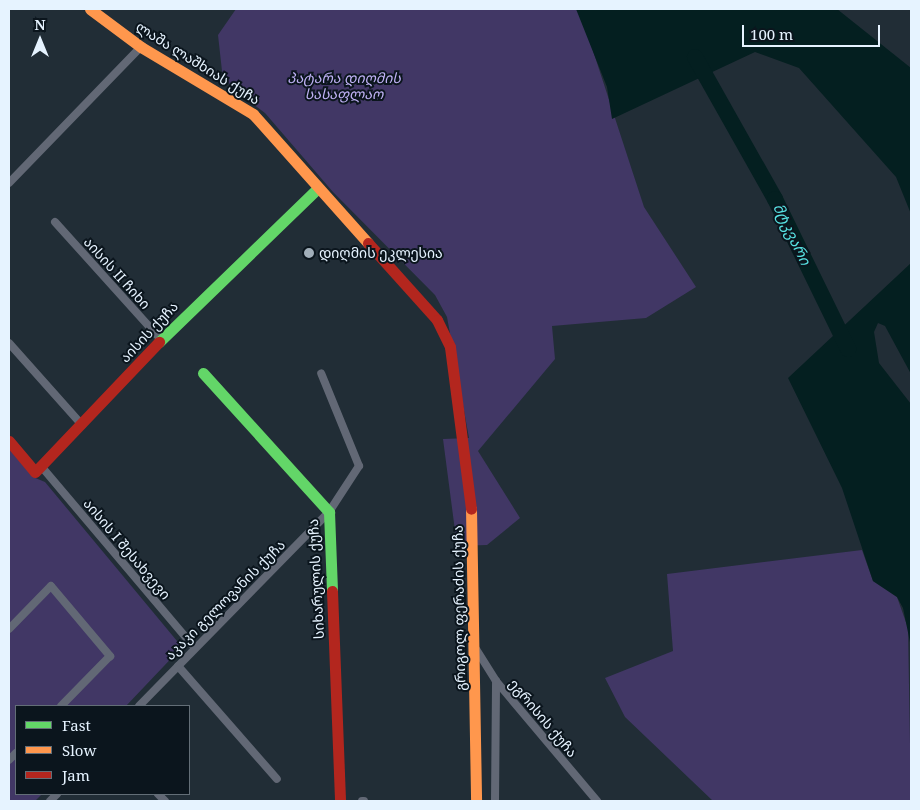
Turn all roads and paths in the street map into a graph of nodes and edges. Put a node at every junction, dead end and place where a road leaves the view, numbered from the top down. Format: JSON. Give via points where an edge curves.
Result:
{"nodes":[{"id":1,"x":90,"y":9,"type":"edge"},
{"id":2,"x":141,"y":47,"type":"junction"},
{"id":3,"x":9,"y":183,"type":"edge"},
{"id":4,"x":318,"y":188,"type":"junction"},
{"id":5,"x":55,"y":222,"type":"dead end"},
{"id":6,"x":162,"y":341,"type":"junction"},
{"id":7,"x":9,"y":343,"type":"edge"},
{"id":8,"x":203,"y":373,"type":"dead end"},
{"id":9,"x":321,"y":373,"type":"dead end"},
{"id":10,"x":458,"y":386,"type":"joint"},
{"id":11,"x":82,"y":424,"type":"junction"},
{"id":12,"x":9,"y":441,"type":"edge"},
{"id":13,"x":41,"y":466,"type":"junction"},
{"id":14,"x":329,"y":512,"type":"junction"},
{"id":15,"x":9,"y":629,"type":"edge"},
{"id":16,"x":195,"y":648,"type":"junction"},
{"id":17,"x":475,"y":648,"type":"junction"},
{"id":18,"x":178,"y":666,"type":"junction"},
{"id":19,"x":496,"y":681,"type":"junction"},
{"id":20,"x":63,"y":705,"type":"edge"},
{"id":21,"x":140,"y":705,"type":"edge"},
{"id":22,"x":277,"y":779,"type":"dead end"},
{"id":23,"x":340,"y":801,"type":"edge"},
{"id":24,"x":476,"y":801,"type":"edge"},
{"id":25,"x":495,"y":801,"type":"edge"},
{"id":26,"x":597,"y":801,"type":"edge"}],
"edges":[{"from":1,"to":2,"type":"street","name":"ლაშა ლაშხიას ქუჩა"},
{"from":2,"to":3,"type":"street"},
{"from":2,"to":4,"type":"street","name":"ლაშა ლაშხიას ქუჩა","via":[[253,114]]},
{"from":4,"to":6,"type":"street","name":"აისის ქუჩა"},
{"from":4,"to":10,"type":"street","name":"ლაშა ლაშხიას ქუჩა","via":[[437,320],[450,347]]},
{"from":5,"to":6,"type":"street","name":"აისის II ჩიხი"},
{"from":6,"to":11,"type":"street","name":"აისის ქუჩა"},
{"from":7,"to":11,"type":"street"},
{"from":8,"to":14,"type":"street","name":"სიხარულის ქუჩა"},
{"from":9,"to":14,"type":"street","name":"აკაკი გელოვანის ქუჩა","via":[[359,466]]},
{"from":10,"to":17,"type":"street","name":"გრიგოლ ფერაძის ქუჩა","via":[[474,536]]},
{"from":11,"to":13,"type":"street","name":"აისის ქუჩა"},
{"from":12,"to":13,"type":"street","via":[[36,472]]},
{"from":13,"to":16,"type":"street","name":"აისის I შესახვევი"},
{"from":14,"to":16,"type":"street","name":"აკაკი გელოვანის ქუჩა"},
{"from":14,"to":23,"type":"street","name":"სიხარულის ქუჩა"},
{"from":15,"to":20,"type":"street","via":[[51,586],[110,656]]},
{"from":16,"to":18,"type":"street","name":"აკაკი გელოვანის ქუჩა"},
{"from":17,"to":19,"type":"street","name":"ეგრისის ქუჩა"},
{"from":17,"to":24,"type":"street","name":"გრიგოლ ფერაძის ქუჩა"},
{"from":18,"to":21,"type":"street","name":"აკაკი გელოვანის ქუჩა"},
{"from":18,"to":22,"type":"street"},
{"from":19,"to":25,"type":"street"},
{"from":19,"to":26,"type":"street","name":"ეგრისის ქუჩა"}]}
